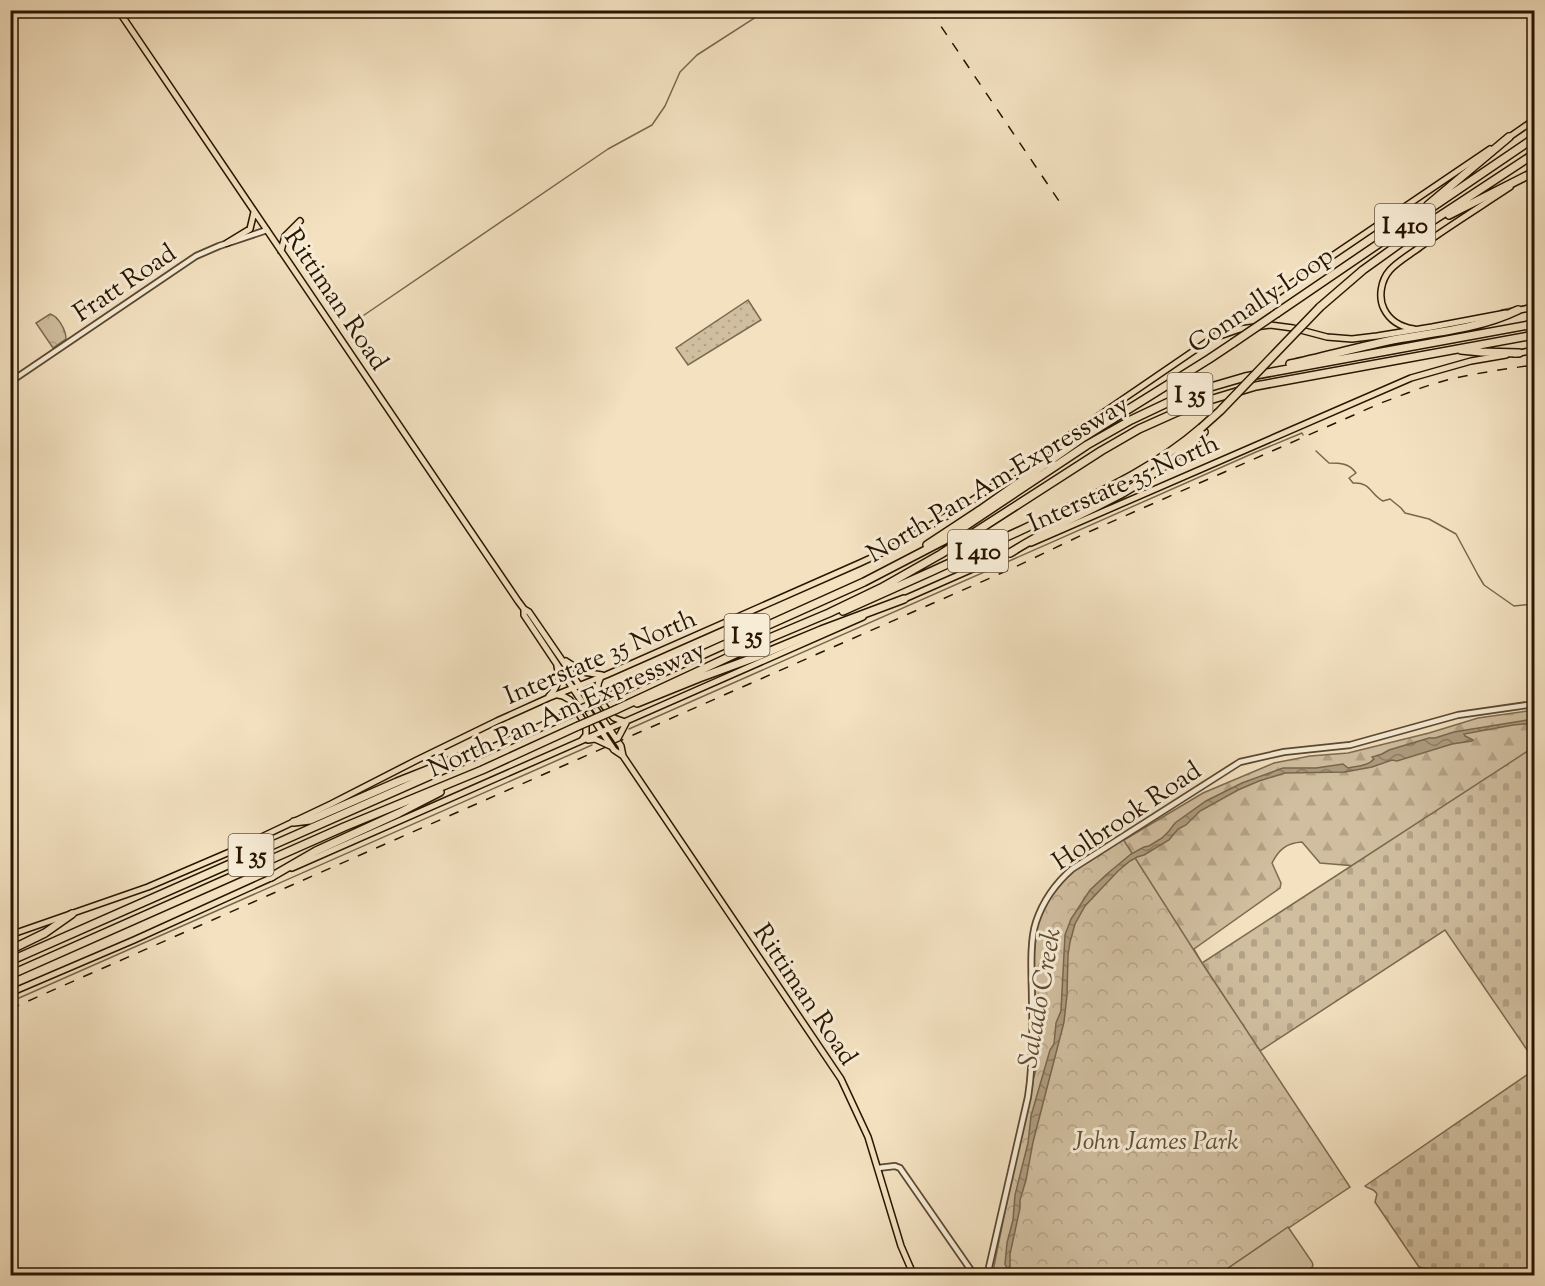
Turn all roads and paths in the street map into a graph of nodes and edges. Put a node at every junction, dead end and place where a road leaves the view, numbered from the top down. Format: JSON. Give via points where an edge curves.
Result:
{"nodes":[{"id":1,"x":117,"y":10,"type":"edge"},
{"id":2,"x":1534,"y":120,"type":"edge"},
{"id":3,"x":1509,"y":137,"type":"junction"},
{"id":4,"x":1534,"y":138,"type":"edge"},
{"id":5,"x":1534,"y":154,"type":"edge"},
{"id":6,"x":1533,"y":172,"type":"edge"},
{"id":7,"x":254,"y":212,"type":"junction"},
{"id":8,"x":300,"y":221,"type":"dead end"},
{"id":9,"x":1420,"y":230,"type":"junction"},
{"id":10,"x":267,"y":231,"type":"junction"},
{"id":11,"x":1383,"y":240,"type":"junction"},
{"id":12,"x":227,"y":243,"type":"junction"},
{"id":13,"x":280,"y":250,"type":"junction"},
{"id":14,"x":1534,"y":307,"type":"edge"},
{"id":15,"x":1518,"y":310,"type":"junction"},
{"id":16,"x":1534,"y":324,"type":"edge"},
{"id":17,"x":1419,"y":329,"type":"junction"},
{"id":18,"x":1534,"y":335,"type":"edge"},
{"id":19,"x":1211,"y":339,"type":"junction"},
{"id":20,"x":1452,"y":349,"type":"junction"},
{"id":21,"x":1534,"y":350,"type":"edge"},
{"id":22,"x":1519,"y":353,"type":"junction"},
{"id":23,"x":10,"y":382,"type":"edge"},
{"id":24,"x":1197,"y":391,"type":"junction"},
{"id":25,"x":1203,"y":430,"type":"junction"},
{"id":26,"x":1010,"y":553,"type":"junction"},
{"id":27,"x":887,"y":570,"type":"junction"},
{"id":28,"x":904,"y":599,"type":"junction"},
{"id":29,"x":524,"y":609,"type":"junction"},
{"id":30,"x":743,"y":652,"type":"junction"},
{"id":31,"x":559,"y":655,"type":"junction"},
{"id":32,"x":556,"y":662,"type":"junction"},
{"id":33,"x":604,"y":676,"type":"junction"},
{"id":34,"x":580,"y":685,"type":"junction"},
{"id":35,"x":573,"y":688,"type":"junction"},
{"id":36,"x":557,"y":695,"type":"junction"},
{"id":37,"x":548,"y":698,"type":"junction"},
{"id":38,"x":1534,"y":704,"type":"edge"},
{"id":39,"x":615,"y":710,"type":"junction"},
{"id":40,"x":627,"y":722,"type":"junction"},
{"id":41,"x":610,"y":729,"type":"junction"},
{"id":42,"x":602,"y":732,"type":"junction"},
{"id":43,"x":617,"y":740,"type":"junction"},
{"id":44,"x":581,"y":741,"type":"junction"},
{"id":45,"x":490,"y":748,"type":"junction"},
{"id":46,"x":614,"y":750,"type":"junction"},
{"id":47,"x":623,"y":756,"type":"junction"},
{"id":48,"x":482,"y":770,"type":"junction"},
{"id":49,"x":294,"y":822,"type":"junction"},
{"id":50,"x":271,"y":877,"type":"junction"},
{"id":51,"x":72,"y":914,"type":"junction"},
{"id":52,"x":10,"y":935,"type":"edge"},
{"id":53,"x":10,"y":950,"type":"edge"},
{"id":54,"x":10,"y":961,"type":"edge"},
{"id":55,"x":10,"y":975,"type":"edge"},
{"id":56,"x":10,"y":993,"type":"edge"},
{"id":57,"x":878,"y":1168,"type":"junction"},
{"id":58,"x":914,"y":1275,"type":"edge"},
{"id":59,"x":975,"y":1275,"type":"edge"},
{"id":60,"x":987,"y":1275,"type":"edge"}],
"edges":[{"from":1,"to":7,"type":"main road","name":"Rittiman Road"},
{"from":2,"to":3,"type":"main road"},
{"from":3,"to":11,"type":"highway"},
{"from":3,"to":19,"type":"main road"},
{"from":4,"to":11,"type":"highway","name":"Connally Loop","number":"I 410"},
{"from":5,"to":9,"type":"highway","name":"Connally Loop","number":"I 410"},
{"from":6,"to":9,"type":"highway"},
{"from":6,"to":17,"type":"main road","via":[[1390,270],[1381,289],[1384,308],[1398,324]]},
{"from":7,"to":10,"type":"main road","name":"Rittiman Road"},
{"from":7,"to":12,"type":"main road","via":[[250,229]]},
{"from":8,"to":13,"type":"main road","via":[[285,236]]},
{"from":9,"to":25,"type":"highway","name":"Connally Loop","number":"I 410","bridge":true,"via":[[1363,270],[1320,307]]},
{"from":10,"to":12,"type":"street","name":"Fratt Road"},
{"from":10,"to":13,"type":"main road","name":"Rittiman Road"},
{"from":11,"to":27,"type":"highway","name":"Connally Loop","number":"I 410","bridge":true},
{"from":12,"to":23,"type":"street","name":"Fratt Road","via":[[188,261]]},
{"from":13,"to":29,"type":"main road","name":"Rittiman Road"},
{"from":14,"to":15,"type":"main road","name":"Interstate 35 North"},
{"from":15,"to":17,"type":"main road","name":"Interstate 35 North"},
{"from":15,"to":24,"type":"highway","via":[[1472,325],[1240,375]]},
{"from":16,"to":24,"type":"highway","name":"North Pan Am Expressway","number":"I 35","via":[[1274,371]]},
{"from":17,"to":19,"type":"main road","name":"Interstate 35 North","via":[[1352,339],[1270,325],[1240,329]]},
{"from":18,"to":20,"type":"highway","name":"North Pan Am Expressway","number":"I 35"},
{"from":19,"to":33,"type":"main road","name":"Interstate 35 North","via":[[962,507],[890,549]]},
{"from":20,"to":22,"type":"highway"},
{"from":20,"to":30,"type":"highway","name":"North Pan Am Expressway","number":"I 35","via":[[1256,386],[1177,412],[1112,443],[912,571]]},
{"from":21,"to":22,"type":"main road","name":"Interstate 35 North"},
{"from":22,"to":26,"type":"main road","name":"Interstate 35 North","via":[[1471,361],[1411,378]]},
{"from":24,"to":27,"type":"highway","name":"North Pan Am Expressway","number":"I 35","via":[[1109,432],[943,541]]},
{"from":25,"to":26,"type":"highway","via":[[1167,464],[1128,490]]},
{"from":25,"to":30,"type":"highway","name":"Connally Loop","number":"I 410","via":[[1152,465],[1100,493],[923,576]]},
{"from":26,"to":28,"type":"main road","name":"Interstate 35 North"},
{"from":27,"to":45,"type":"highway","name":"North Pan Am Expressway","number":"I 35","bridge":true},
{"from":28,"to":39,"type":"highway"},
{"from":28,"to":40,"type":"main road","name":"Interstate 35 North"},
{"from":29,"to":31,"type":"main road","name":"Rittiman Road"},
{"from":29,"to":32,"type":"main road","name":"Rittiman Road","via":[[524,615]]},
{"from":30,"to":39,"type":"highway","name":"North Pan Am Expressway","number":"I 35"},
{"from":31,"to":33,"type":"main road","via":[[577,670]]},
{"from":31,"to":34,"type":"main road","name":"Rittiman Road"},
{"from":32,"to":35,"type":"main road","name":"Rittiman Road"},
{"from":32,"to":37,"type":"main road","via":[[557,685]]},
{"from":33,"to":34,"type":"main road","name":"Interstate 35 North"},
{"from":33,"to":40,"type":"main road","via":[[597,684],[598,695],[614,718]]},
{"from":34,"to":35,"type":"main road","name":"Interstate 35 North"},
{"from":34,"to":41,"type":"main road","name":"Rittiman Road"},
{"from":35,"to":36,"type":"main road","name":"Interstate 35 North"},
{"from":35,"to":42,"type":"main road","name":"Rittiman Road"},
{"from":36,"to":37,"type":"main road","name":"Interstate 35 North"},
{"from":36,"to":44,"type":"main road","via":[[570,700],[586,725]]},
{"from":37,"to":49,"type":"main road","name":"Interstate 35 North"},
{"from":38,"to":60,"type":"street","name":"Holbrook Road","via":[[1458,715],[1350,745],[1284,752],[1240,762],[1065,874],[1048,896],[1034,932],[1032,1073]]},
{"from":39,"to":48,"type":"highway","name":"North Pan Am Expressway","number":"I 35","bridge":true},
{"from":40,"to":41,"type":"main road","name":"Interstate 35 North"},
{"from":40,"to":43,"type":"main road"},
{"from":41,"to":42,"type":"main road","name":"Interstate 35 North"},
{"from":41,"to":43,"type":"main road","name":"Rittiman Road"},
{"from":42,"to":44,"type":"main road","name":"Interstate 35 North"},
{"from":42,"to":46,"type":"main road","name":"Rittiman Road"},
{"from":43,"to":47,"type":"main road","name":"Rittiman Road"},
{"from":44,"to":46,"type":"main road","via":[[596,739]]},
{"from":44,"to":50,"type":"main road","name":"Interstate 35 North"},
{"from":45,"to":49,"type":"highway","via":[[418,773],[310,820]]},
{"from":45,"to":54,"type":"highway","name":"North Pan Am Expressway","number":"I 35"},
{"from":46,"to":47,"type":"main road","name":"Rittiman Road"},
{"from":47,"to":57,"type":"main road","name":"Rittiman Road","via":[[841,1079]]},
{"from":48,"to":50,"type":"highway","via":[[307,855]]},
{"from":48,"to":55,"type":"highway","name":"North Pan Am Expressway","number":"I 35"},
{"from":49,"to":51,"type":"main road","name":"Interstate 35 North","via":[[148,887]]},
{"from":50,"to":56,"type":"main road","name":"Interstate 35 North"},
{"from":51,"to":52,"type":"main road","name":"Interstate 35 North"},
{"from":51,"to":53,"type":"highway"},
{"from":57,"to":58,"type":"main road","name":"Rittiman Road"},
{"from":57,"to":59,"type":"street","via":[[900,1168]]}]}
